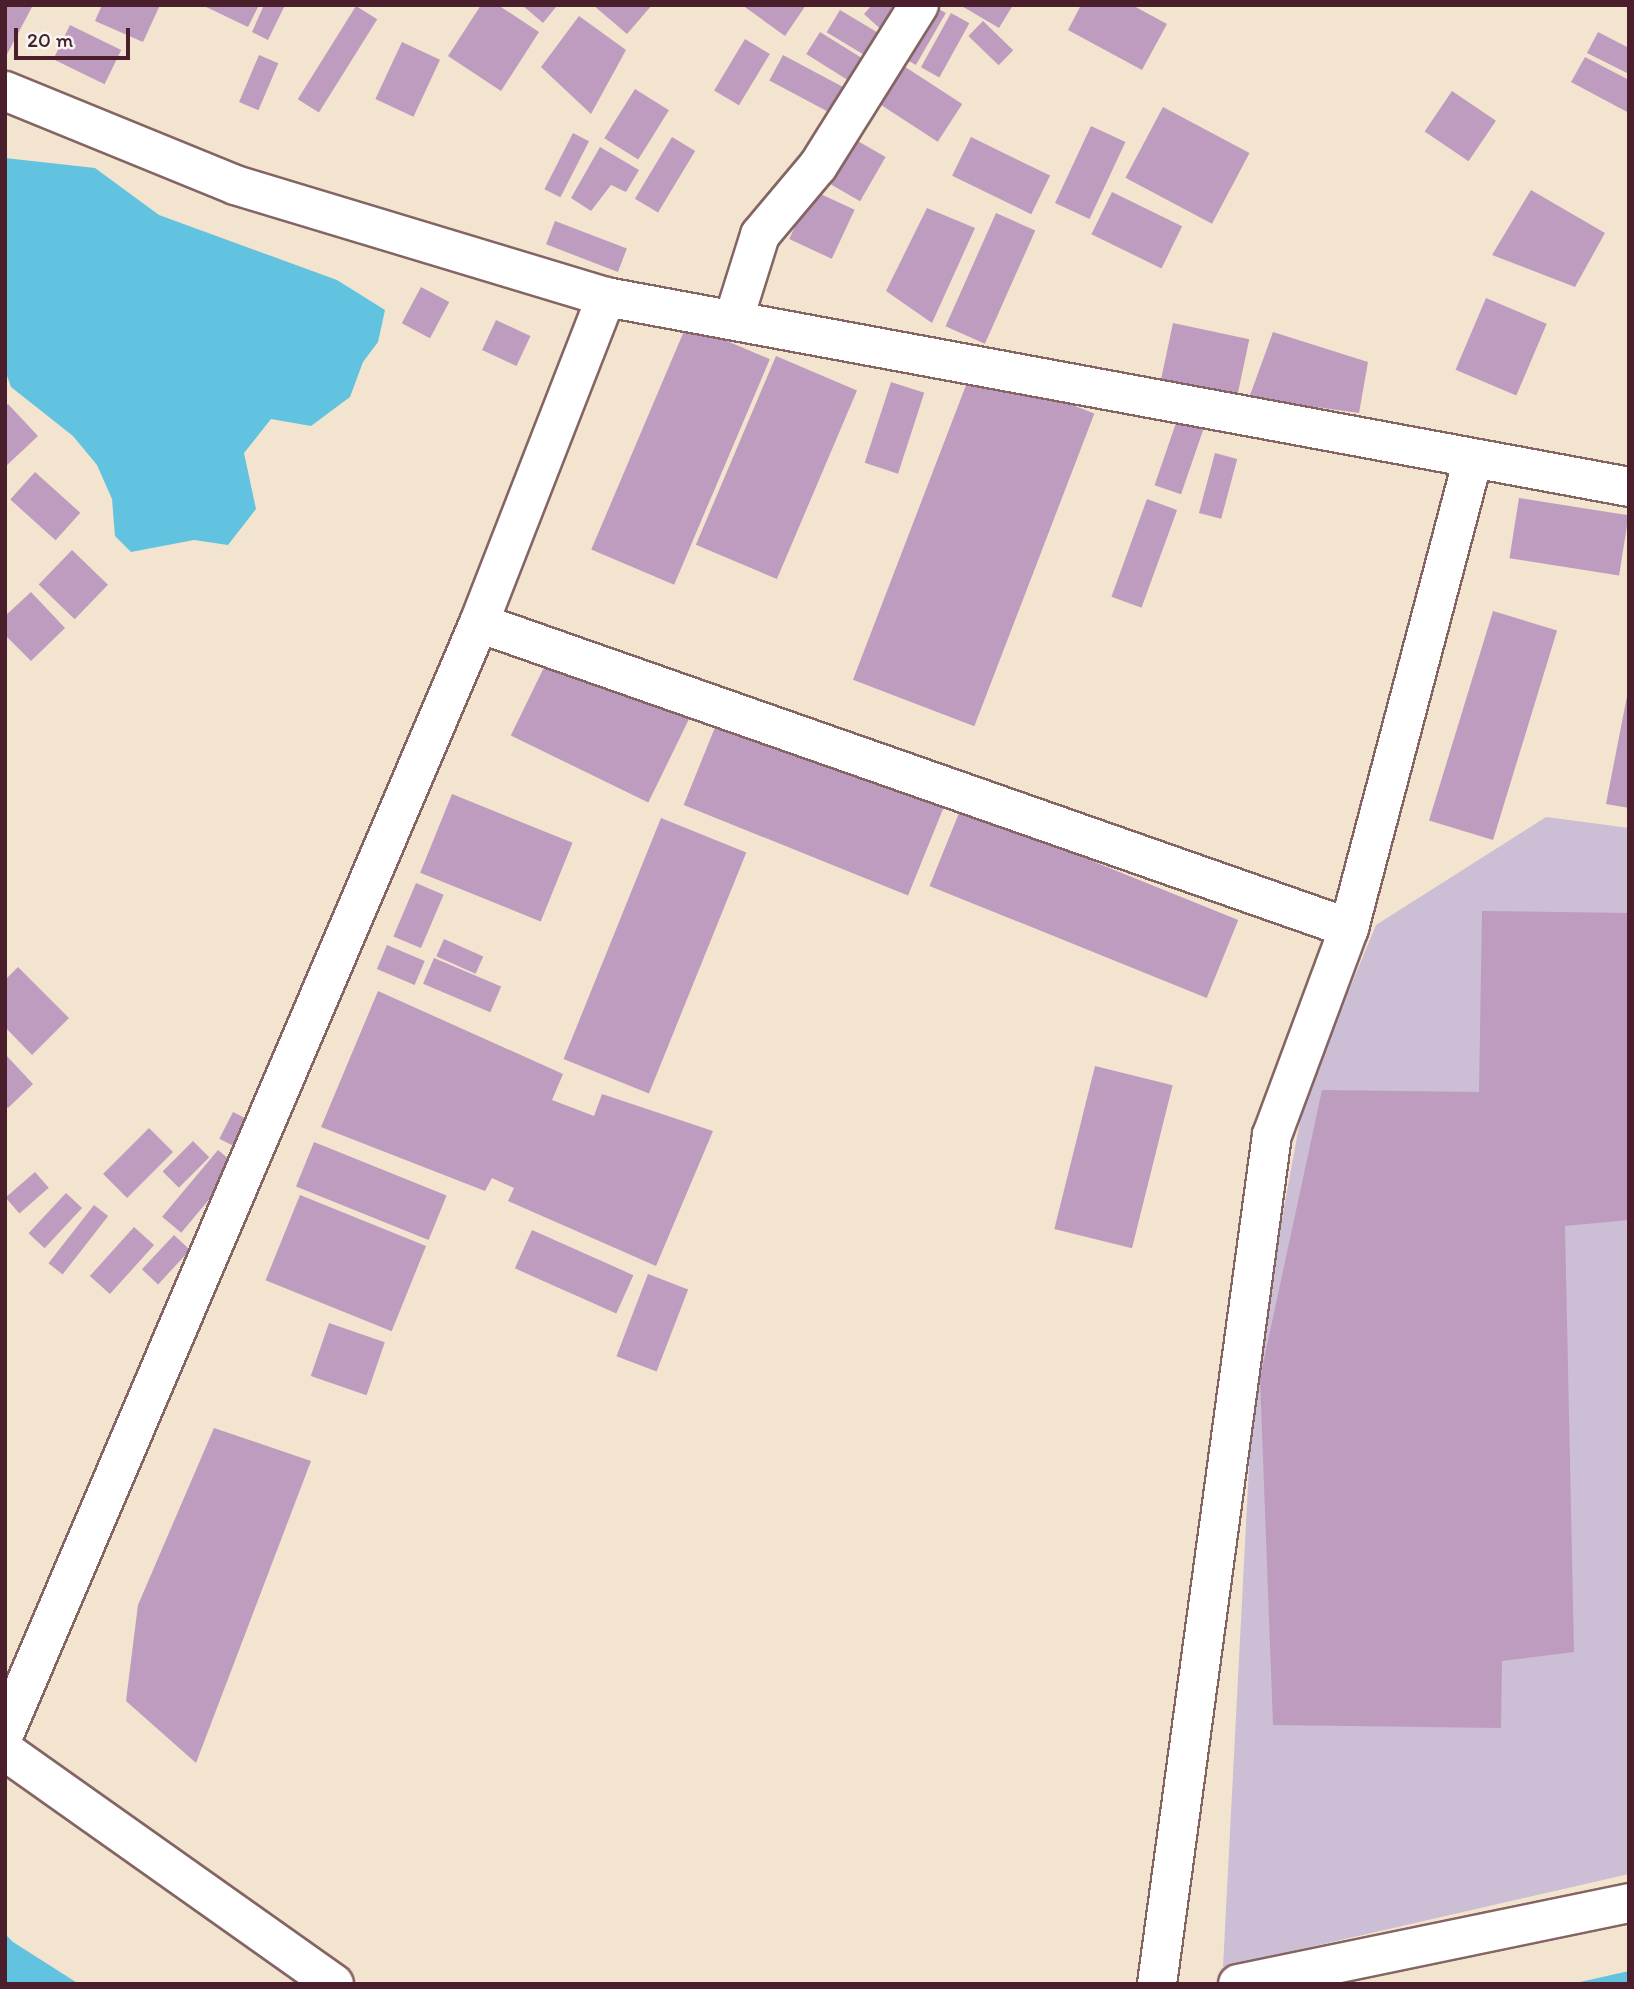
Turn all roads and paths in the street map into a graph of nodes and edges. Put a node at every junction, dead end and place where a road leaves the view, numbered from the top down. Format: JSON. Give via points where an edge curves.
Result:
{"nodes":[{"id":1,"x":919,"y":5,"type":"edge"},
{"id":2,"x":5,"y":91,"type":"edge"},
{"id":3,"x":606,"y":297,"type":"junction"},
{"id":4,"x":734,"y":318,"type":"junction"},
{"id":5,"x":1473,"y":458,"type":"junction"},
{"id":6,"x":1629,"y":487,"type":"edge"},
{"id":7,"x":479,"y":623,"type":"junction"},
{"id":8,"x":1349,"y":928,"type":"junction"},
{"id":9,"x":5,"y":1732,"type":"edge"},
{"id":10,"x":5,"y":1751,"type":"edge"},
{"id":11,"x":1629,"y":1903,"type":"edge"},
{"id":12,"x":334,"y":1984,"type":"edge"},
{"id":13,"x":1157,"y":1984,"type":"edge"},
{"id":14,"x":1238,"y":1984,"type":"edge"}],
"edges":[{"from":1,"to":4,"type":"street","via":[[818,166],[761,235]]},
{"from":2,"to":3,"type":"street","via":[[235,185]]},
{"from":3,"to":4,"type":"street"},
{"from":3,"to":7,"type":"street"},
{"from":4,"to":5,"type":"street"},
{"from":5,"to":6,"type":"street"},
{"from":5,"to":8,"type":"street"},
{"from":7,"to":8,"type":"street"},
{"from":7,"to":9,"type":"street"},
{"from":8,"to":13,"type":"street","via":[[1272,1135]]},
{"from":10,"to":12,"type":"street"},
{"from":11,"to":14,"type":"street"}]}
